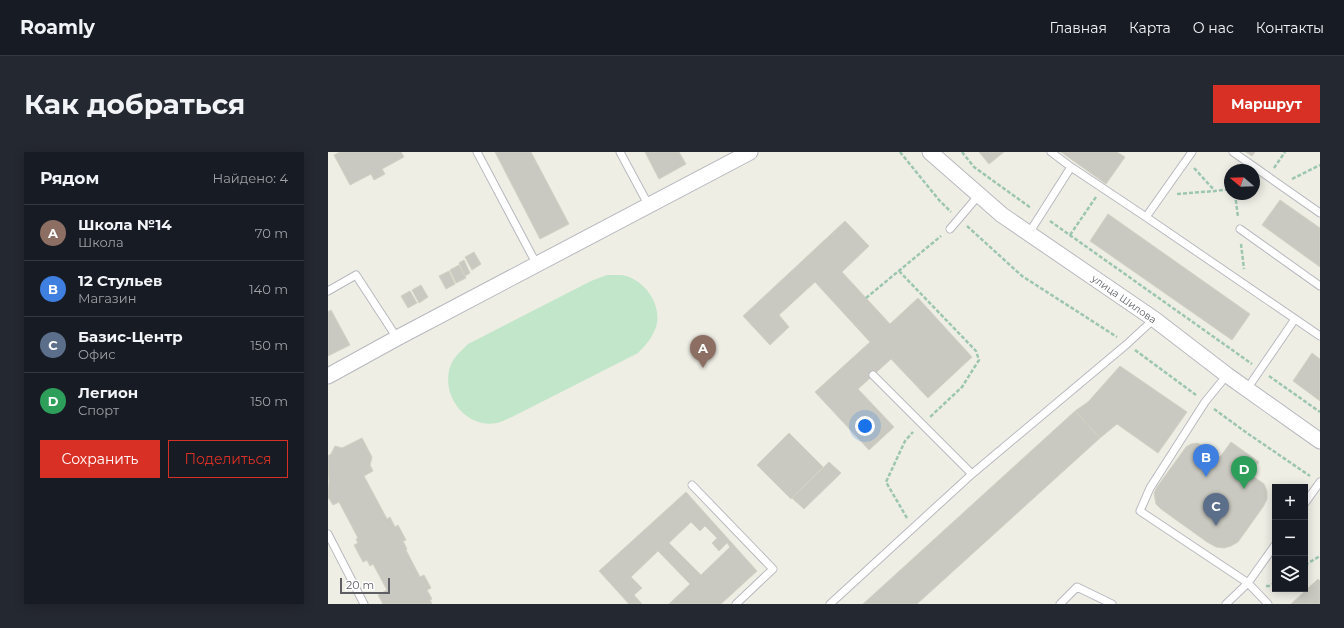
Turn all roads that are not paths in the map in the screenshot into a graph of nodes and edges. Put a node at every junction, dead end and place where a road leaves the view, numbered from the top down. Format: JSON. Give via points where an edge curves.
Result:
{"nodes":[{"id":1,"x":477,"y":152,"type":"edge"},
{"id":2,"x":620,"y":152,"type":"edge"},
{"id":3,"x":750,"y":152,"type":"edge"},
{"id":4,"x":930,"y":152,"type":"edge"},
{"id":5,"x":1051,"y":152,"type":"edge"},
{"id":6,"x":1192,"y":152,"type":"edge"},
{"id":7,"x":1234,"y":152,"type":"edge"},
{"id":8,"x":1071,"y":168,"type":"junction"},
{"id":9,"x":979,"y":195,"type":"junction"},
{"id":10,"x":649,"y":206,"type":"junction"},
{"id":11,"x":1320,"y":213,"type":"edge"},
{"id":12,"x":1146,"y":217,"type":"junction"},
{"id":13,"x":950,"y":229,"type":"road end"},
{"id":14,"x":1240,"y":229,"type":"dead end"},
{"id":15,"x":1029,"y":233,"type":"junction"},
{"id":16,"x":537,"y":265,"type":"junction"},
{"id":17,"x":1320,"y":286,"type":"edge"},
{"id":18,"x":328,"y":291,"type":"edge"},
{"id":19,"x":1154,"y":319,"type":"junction"},
{"id":20,"x":1295,"y":319,"type":"junction"},
{"id":21,"x":1320,"y":336,"type":"edge"},
{"id":22,"x":397,"y":338,"type":"junction"},
{"id":23,"x":1227,"y":375,"type":"junction"},
{"id":24,"x":328,"y":376,"type":"edge"},
{"id":25,"x":873,"y":376,"type":"dead end"},
{"id":26,"x":1247,"y":389,"type":"junction"},
{"id":27,"x":1320,"y":442,"type":"edge"},
{"id":28,"x":972,"y":474,"type":"junction"},
{"id":29,"x":1320,"y":482,"type":"edge"},
{"id":30,"x":692,"y":485,"type":"dead end"},
{"id":31,"x":1308,"y":499,"type":"edge"},
{"id":32,"x":328,"y":534,"type":"edge"},
{"id":33,"x":1272,"y":549,"type":"edge"},
{"id":34,"x":1248,"y":583,"type":"junction"},
{"id":35,"x":364,"y":604,"type":"edge"},
{"id":36,"x":736,"y":604,"type":"edge"},
{"id":37,"x":830,"y":604,"type":"edge"},
{"id":38,"x":1060,"y":604,"type":"edge"},
{"id":39,"x":1112,"y":604,"type":"edge"},
{"id":40,"x":1226,"y":604,"type":"edge"},
{"id":41,"x":1268,"y":604,"type":"edge"}],
"edges":[{"from":1,"to":16,"type":"lane"},
{"from":2,"to":10,"type":"lane"},
{"from":3,"to":10,"type":"street"},
{"from":4,"to":9,"type":"street","name":"улица Шилова"},
{"from":5,"to":8,"type":"lane"},
{"from":6,"to":12,"type":"lane"},
{"from":7,"to":11,"type":"lane"},
{"from":8,"to":12,"type":"lane"},
{"from":8,"to":15,"type":"lane"},
{"from":9,"to":13,"type":"lane"},
{"from":9,"to":15,"type":"street","name":"улица Шилова","via":[[1002,215]]},
{"from":10,"to":16,"type":"street"},
{"from":12,"to":20,"type":"lane"},
{"from":14,"to":17,"type":"lane"},
{"from":15,"to":19,"type":"street","name":"улица Шилова"},
{"from":16,"to":22,"type":"street"},
{"from":18,"to":22,"type":"lane","via":[[356,275]]},
{"from":19,"to":23,"type":"street","name":"улица Шилова"},
{"from":19,"to":28,"type":"lane"},
{"from":20,"to":21,"type":"lane"},
{"from":20,"to":26,"type":"lane"},
{"from":22,"to":24,"type":"street"},
{"from":23,"to":26,"type":"street","name":"улица Шилова"},
{"from":23,"to":34,"type":"lane","via":[[1205,402],[1150,488],[1140,511]]},
{"from":25,"to":28,"type":"lane"},
{"from":26,"to":27,"type":"street","name":"улица Шилова"},
{"from":28,"to":37,"type":"lane"},
{"from":29,"to":31,"type":"lane"},
{"from":30,"to":36,"type":"lane","via":[[773,569]]},
{"from":32,"to":35,"type":"lane"},
{"from":33,"to":34,"type":"lane"},
{"from":34,"to":40,"type":"lane"},
{"from":34,"to":41,"type":"lane"},
{"from":38,"to":39,"type":"lane","via":[[1077,587]]}]}
